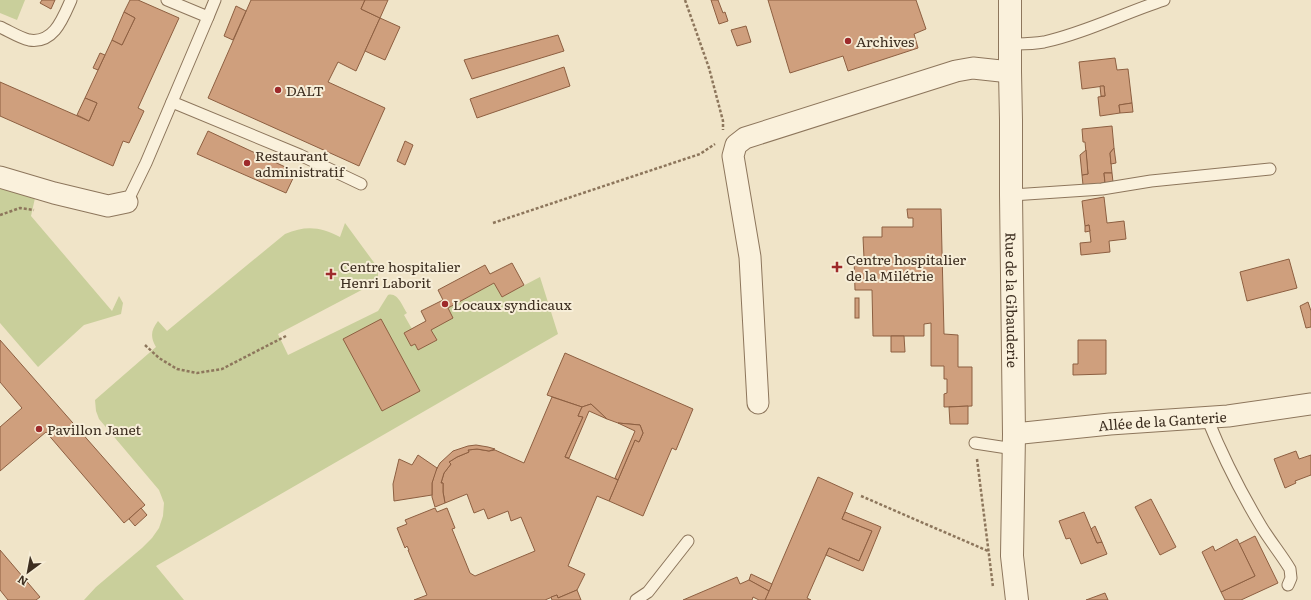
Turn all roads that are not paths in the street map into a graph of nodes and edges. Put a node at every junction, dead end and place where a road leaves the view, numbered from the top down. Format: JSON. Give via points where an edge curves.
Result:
{"nodes":[{"id":1,"x":71,"y":0,"type":"edge"},
{"id":2,"x":167,"y":0,"type":"edge"},
{"id":3,"x":215,"y":0,"type":"edge"},
{"id":4,"x":1010,"y":0,"type":"edge"},
{"id":5,"x":1164,"y":0,"type":"edge"},
{"id":6,"x":208,"y":17,"type":"junction"},
{"id":7,"x":0,"y":27,"type":"edge"},
{"id":8,"x":1010,"y":44,"type":"junction"},
{"id":9,"x":1010,"y":72,"type":"junction"},
{"id":10,"x":172,"y":102,"type":"junction"},
{"id":11,"x":1270,"y":169,"type":"dead end"},
{"id":12,"x":0,"y":177,"type":"edge"},
{"id":13,"x":361,"y":184,"type":"dead end"},
{"id":14,"x":1011,"y":195,"type":"junction"},
{"id":15,"x":127,"y":202,"type":"joint"},
{"id":16,"x":758,"y":403,"type":"dead end"},
{"id":17,"x":1311,"y":404,"type":"edge"},
{"id":18,"x":1207,"y":418,"type":"junction"},
{"id":19,"x":1014,"y":441,"type":"junction"},
{"id":20,"x":975,"y":443,"type":"road end"},
{"id":21,"x":688,"y":541,"type":"dead end"},
{"id":22,"x":1288,"y":585,"type":"dead end"},
{"id":23,"x":636,"y":600,"type":"edge"},
{"id":24,"x":1017,"y":600,"type":"edge"}],
"edges":[{"from":1,"to":7,"type":"lane","via":[[54,33],[42,40],[29,40]]},
{"from":2,"to":6,"type":"lane"},
{"from":3,"to":6,"type":"lane"},
{"from":4,"to":8,"type":"street","name":"Rue de la Gibauderie"},
{"from":5,"to":8,"type":"lane","via":[[1079,32],[1030,44]]},
{"from":6,"to":10,"type":"lane"},
{"from":8,"to":9,"type":"street","name":"Rue de la Gibauderie"},
{"from":9,"to":14,"type":"street","name":"Rue de la Gibauderie"},
{"from":9,"to":16,"type":"street","via":[[973,68],[956,71],[745,138],[736,145],[733,156],[750,257]]},
{"from":10,"to":13,"type":"lane","via":[[300,155]]},
{"from":10,"to":15,"type":"lane"},
{"from":11,"to":14,"type":"lane","via":[[1102,189]]},
{"from":12,"to":15,"type":"street","via":[[108,206]]},
{"from":14,"to":19,"type":"street","name":"Rue de la Gibauderie"},
{"from":17,"to":18,"type":"street","name":"Allée de la Ganterie"},
{"from":18,"to":19,"type":"street","name":"Allée de la Ganterie","via":[[1110,424]]},
{"from":18,"to":22,"type":"lane","via":[[1244,498],[1290,569],[1291,578]]},
{"from":19,"to":20,"type":"lane"},
{"from":19,"to":24,"type":"street","name":"Rue de la Gibauderie","via":[[1012,556]]},
{"from":21,"to":23,"type":"lane","via":[[648,592]]}]}
